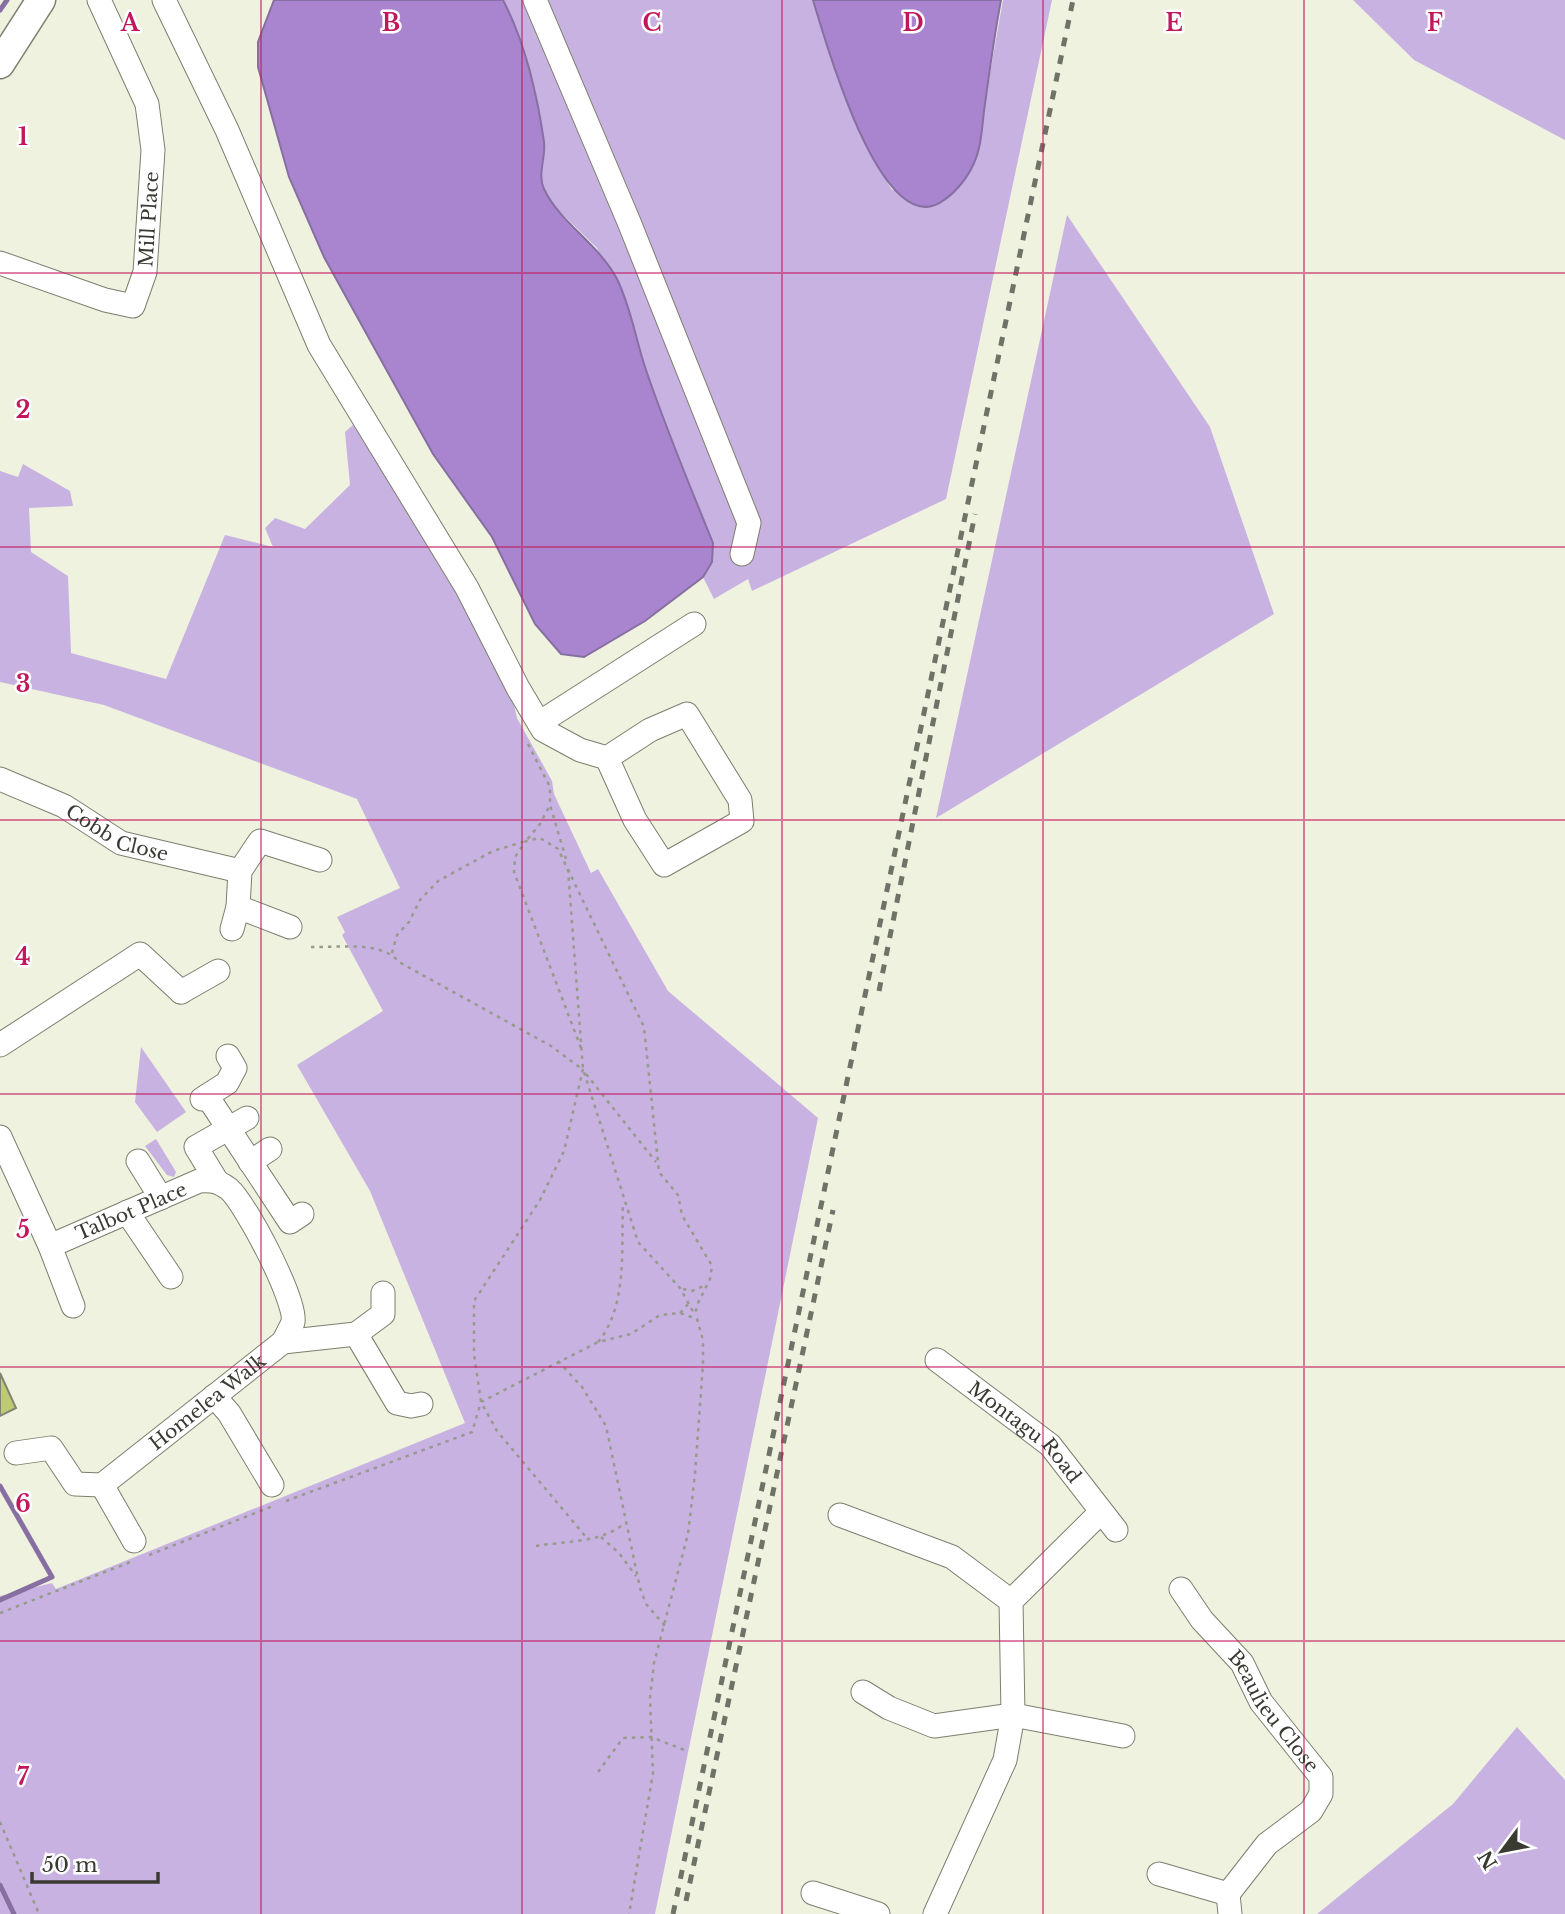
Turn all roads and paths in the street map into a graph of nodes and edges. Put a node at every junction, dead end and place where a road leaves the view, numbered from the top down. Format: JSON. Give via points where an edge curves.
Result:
{"nodes":[{"id":1,"x":41,"y":0,"type":"edge"},
{"id":2,"x":99,"y":0,"type":"edge"},
{"id":3,"x":164,"y":0,"type":"edge"},
{"id":4,"x":534,"y":0,"type":"edge"},
{"id":5,"x":0,"y":64,"type":"edge"},
{"id":6,"x":0,"y":263,"type":"edge"},
{"id":7,"x":742,"y":554,"type":"dead end"},
{"id":8,"x":694,"y":624,"type":"dead end"},
{"id":9,"x":541,"y":727,"type":"junction"},
{"id":10,"x":607,"y":758,"type":"junction"},
{"id":11,"x":0,"y":779,"type":"edge"},
{"id":12,"x":550,"y":805,"type":"junction"},
{"id":13,"x":526,"y":841,"type":"junction"},
{"id":14,"x":320,"y":860,"type":"dead end"},
{"id":15,"x":567,"y":864,"type":"junction"},
{"id":16,"x":240,"y":871,"type":"junction"},
{"id":17,"x":290,"y":927,"type":"dead end"},
{"id":18,"x":311,"y":947,"type":"dead end"},
{"id":19,"x":392,"y":953,"type":"junction"},
{"id":20,"x":218,"y":971,"type":"dead end"},
{"id":21,"x":0,"y":1045,"type":"edge"},
{"id":22,"x":580,"y":1048,"type":"junction"},
{"id":23,"x":228,"y":1056,"type":"dead end"},
{"id":24,"x":583,"y":1069,"type":"junction"},
{"id":25,"x":237,"y":1124,"type":"junction"},
{"id":26,"x":0,"y":1137,"type":"edge"},
{"id":27,"x":270,"y":1149,"type":"dead end"},
{"id":28,"x":138,"y":1161,"type":"dead end"},
{"id":29,"x":250,"y":1162,"type":"junction"},
{"id":30,"x":656,"y":1163,"type":"junction"},
{"id":31,"x":216,"y":1180,"type":"junction"},
{"id":32,"x":161,"y":1198,"type":"junction"},
{"id":33,"x":623,"y":1202,"type":"junction"},
{"id":34,"x":127,"y":1212,"type":"junction"},
{"id":35,"x":296,"y":1218,"type":"dead end"},
{"id":36,"x":50,"y":1246,"type":"junction"},
{"id":37,"x":171,"y":1277,"type":"dead end"},
{"id":38,"x":709,"y":1283,"type":"junction"},
{"id":39,"x":680,"y":1288,"type":"junction"},
{"id":40,"x":383,"y":1293,"type":"dead end"},
{"id":41,"x":690,"y":1302,"type":"junction"},
{"id":42,"x":73,"y":1306,"type":"dead end"},
{"id":43,"x":680,"y":1313,"type":"junction"},
{"id":44,"x":696,"y":1318,"type":"junction"},
{"id":45,"x":356,"y":1334,"type":"junction"},
{"id":46,"x":283,"y":1342,"type":"junction"},
{"id":47,"x":598,"y":1342,"type":"junction"},
{"id":48,"x":937,"y":1360,"type":"dead end"},
{"id":49,"x":558,"y":1362,"type":"junction"},
{"id":50,"x":214,"y":1396,"type":"junction"},
{"id":51,"x":481,"y":1402,"type":"junction"},
{"id":52,"x":421,"y":1404,"type":"dead end"},
{"id":53,"x":16,"y":1453,"type":"dead end"},
{"id":54,"x":102,"y":1485,"type":"junction"},
{"id":55,"x":274,"y":1494,"type":"joint"},
{"id":56,"x":1100,"y":1513,"type":"junction"},
{"id":57,"x":840,"y":1515,"type":"dead end"},
{"id":58,"x":625,"y":1523,"type":"junction"},
{"id":59,"x":1116,"y":1530,"type":"dead end"},
{"id":60,"x":586,"y":1537,"type":"junction"},
{"id":61,"x":601,"y":1537,"type":"junction"},
{"id":62,"x":134,"y":1541,"type":"dead end"},
{"id":63,"x":536,"y":1546,"type":"dead end"},
{"id":64,"x":638,"y":1579,"type":"junction"},
{"id":65,"x":1181,"y":1589,"type":"dead end"},
{"id":66,"x":1010,"y":1601,"type":"junction"},
{"id":67,"x":665,"y":1626,"type":"junction"},
{"id":68,"x":863,"y":1692,"type":"dead end"},
{"id":69,"x":1013,"y":1715,"type":"junction"},
{"id":70,"x":1123,"y":1736,"type":"dead end"},
{"id":71,"x":651,"y":1737,"type":"junction"},
{"id":72,"x":687,"y":1751,"type":"dead end"},
{"id":73,"x":598,"y":1772,"type":"dead end"},
{"id":74,"x":0,"y":1822,"type":"edge"},
{"id":75,"x":1159,"y":1874,"type":"dead end"},
{"id":76,"x":813,"y":1892,"type":"dead end"},
{"id":77,"x":1229,"y":1904,"type":"edge"},
{"id":78,"x":38,"y":1914,"type":"edge"},
{"id":79,"x":629,"y":1914,"type":"edge"},
{"id":80,"x":878,"y":1914,"type":"edge"},
{"id":81,"x":935,"y":1914,"type":"edge"}],
"edges":[{"from":1,"to":5,"type":"main road"},
{"from":2,"to":6,"type":"street","name":"Mill Place","via":[[147,104],[153,150],[145,272],[133,306]]},
{"from":3,"to":9,"type":"street","via":[[227,130],[319,345],[467,588]]},
{"from":4,"to":7,"type":"street","via":[[749,523]]},
{"from":8,"to":9,"type":"street"},
{"from":9,"to":10,"type":"street","via":[[580,750]]},
{"from":9,"to":12,"type":"path","via":[[527,744],[550,787]]},
{"from":10,"to":10,"type":"street","via":[[650,730],[687,714],[740,800],[743,821],[664,865],[635,820]]},
{"from":11,"to":16,"type":"street","name":"Cobb Close","via":[[64,806],[121,843]]},
{"from":12,"to":13,"type":"path"},
{"from":12,"to":15,"type":"path"},
{"from":13,"to":15,"type":"path","via":[[540,838],[550,842]]},
{"from":13,"to":19,"type":"path","via":[[493,851],[438,881],[397,935]]},
{"from":13,"to":22,"type":"path","via":[[519,847],[514,873]]},
{"from":14,"to":16,"type":"street","via":[[263,831]]},
{"from":15,"to":22,"type":"path"},
{"from":15,"to":30,"type":"path","via":[[644,1027]]},
{"from":16,"to":17,"type":"street","via":[[235,918]]},
{"from":18,"to":19,"type":"path","via":[[374,948]]},
{"from":19,"to":24,"type":"path","via":[[400,962],[551,1045]]},
{"from":20,"to":21,"type":"street","via":[[184,1002],[140,954]]},
{"from":22,"to":24,"type":"path"},
{"from":23,"to":25,"type":"street","via":[[235,1068],[226,1083],[204,1097]]},
{"from":24,"to":30,"type":"path"},
{"from":24,"to":33,"type":"path"},
{"from":24,"to":51,"type":"path","via":[[564,1151],[512,1247],[474,1301],[474,1354]]},
{"from":25,"to":29,"type":"street"},
{"from":25,"to":31,"type":"street","via":[[196,1147]]},
{"from":26,"to":36,"type":"street"},
{"from":27,"to":29,"type":"street"},
{"from":28,"to":32,"type":"street"},
{"from":29,"to":35,"type":"street","via":[[274,1200]]},
{"from":30,"to":38,"type":"path","via":[[664,1181],[678,1195],[682,1215],[708,1256],[712,1266]]},
{"from":31,"to":32,"type":"street","name":"Talbot Place","via":[[199,1181]]},
{"from":31,"to":46,"type":"street","name":"Homelea Walk","via":[[232,1191],[291,1299],[293,1321]]},
{"from":32,"to":34,"type":"street","name":"Talbot Place"},
{"from":33,"to":39,"type":"path","via":[[638,1242]]},
{"from":33,"to":47,"type":"path","via":[[621,1280],[608,1329]]},
{"from":34,"to":36,"type":"street","name":"Talbot Place"},
{"from":34,"to":37,"type":"street"},
{"from":36,"to":42,"type":"street"},
{"from":38,"to":39,"type":"path","via":[[692,1291]]},
{"from":38,"to":44,"type":"path","via":[[697,1305]]},
{"from":39,"to":41,"type":"path"},
{"from":40,"to":45,"type":"street","via":[[383,1314]]},
{"from":41,"to":43,"type":"path"},
{"from":41,"to":44,"type":"path"},
{"from":43,"to":44,"type":"path"},
{"from":43,"to":47,"type":"path","via":[[660,1315],[631,1334]]},
{"from":44,"to":67,"type":"path","via":[[703,1340],[703,1364],[695,1474],[688,1534]]},
{"from":45,"to":46,"type":"street"},
{"from":45,"to":52,"type":"street","via":[[397,1402]]},
{"from":46,"to":50,"type":"street","name":"Homelea Walk"},
{"from":47,"to":49,"type":"path"},
{"from":48,"to":56,"type":"street","name":"Montagu Road","via":[[1050,1444]]},
{"from":49,"to":51,"type":"path"},
{"from":49,"to":58,"type":"path","via":[[582,1387],[606,1426]]},
{"from":50,"to":54,"type":"street","name":"Homelea Walk"},
{"from":50,"to":55,"type":"street","via":[[229,1413]]},
{"from":51,"to":55,"type":"path","via":[[471,1432]]},
{"from":51,"to":60,"type":"path","via":[[497,1431]]},
{"from":53,"to":54,"type":"street","via":[[51,1448],[75,1484]]},
{"from":54,"to":62,"type":"street"},
{"from":56,"to":59,"type":"street","name":"Montagu Road"},
{"from":56,"to":66,"type":"street"},
{"from":57,"to":66,"type":"street","via":[[953,1557]]},
{"from":58,"to":61,"type":"path"},
{"from":58,"to":64,"type":"path"},
{"from":60,"to":61,"type":"path"},
{"from":60,"to":63,"type":"path"},
{"from":61,"to":64,"type":"path"},
{"from":64,"to":67,"type":"path","via":[[646,1604]]},
{"from":65,"to":77,"type":"street","name":"Beaulieu Close","via":[[1202,1620],[1242,1663],[1261,1702],[1321,1777],[1321,1794],[1311,1811],[1267,1844]]},
{"from":66,"to":69,"type":"street"},
{"from":67,"to":71,"type":"path","via":[[654,1663]]},
{"from":68,"to":69,"type":"street","via":[[934,1726]]},
{"from":69,"to":70,"type":"street"},
{"from":69,"to":81,"type":"street","via":[[1005,1760]]},
{"from":71,"to":72,"type":"path"},
{"from":71,"to":73,"type":"path","via":[[623,1738]]},
{"from":71,"to":79,"type":"path","via":[[653,1773]]},
{"from":74,"to":78,"type":"path"},
{"from":75,"to":77,"type":"street","name":"Beaulieu Close"},
{"from":76,"to":80,"type":"street"}]}
